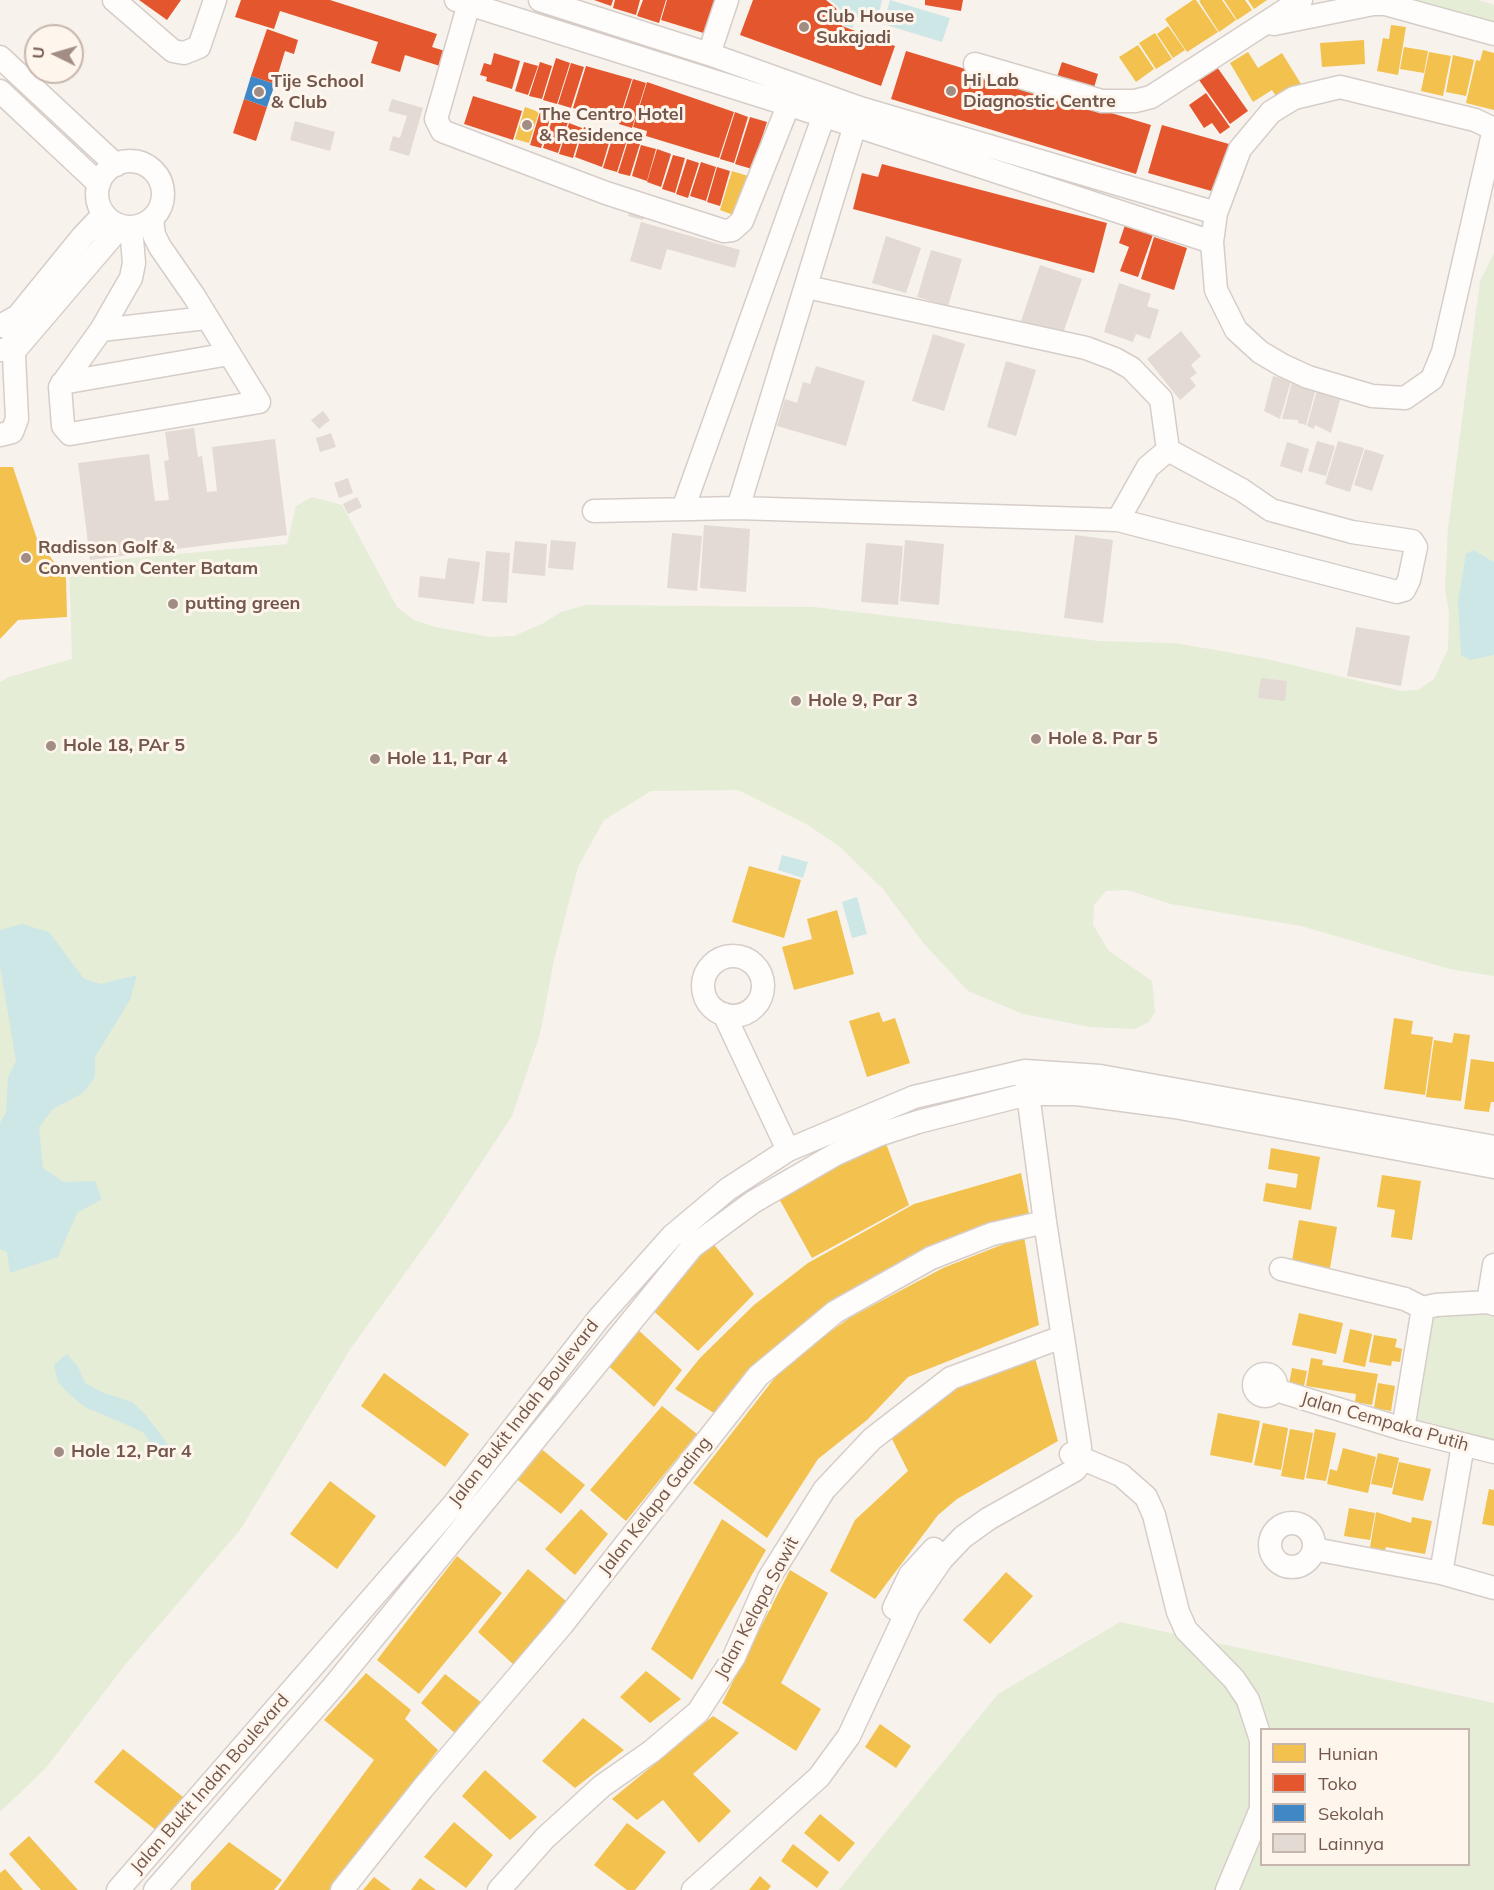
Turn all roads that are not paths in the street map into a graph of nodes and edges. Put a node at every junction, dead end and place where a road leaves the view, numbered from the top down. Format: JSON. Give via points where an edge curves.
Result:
{"nodes":[{"id":1,"x":114,"y":0,"type":"edge"},
{"id":2,"x":215,"y":0,"type":"edge"},
{"id":3,"x":540,"y":0,"type":"edge"},
{"id":4,"x":727,"y":0,"type":"edge"},
{"id":5,"x":1301,"y":0,"type":"edge"},
{"id":6,"x":465,"y":1,"type":"edge"},
{"id":7,"x":1260,"y":27,"type":"junction"},
{"id":8,"x":1494,"y":34,"type":"edge"},
{"id":9,"x":709,"y":54,"type":"junction"},
{"id":10,"x":0,"y":57,"type":"edge"},
{"id":11,"x":975,"y":64,"type":"dead end"},
{"id":12,"x":797,"y":84,"type":"junction"},
{"id":13,"x":0,"y":91,"type":"edge"},
{"id":14,"x":788,"y":105,"type":"junction"},
{"id":15,"x":827,"y":107,"type":"junction"},
{"id":16,"x":858,"y":117,"type":"junction"},
{"id":17,"x":1494,"y":129,"type":"edge"},
{"id":18,"x":116,"y":165,"type":"junction"},
{"id":19,"x":99,"y":184,"type":"junction"},
{"id":20,"x":1216,"y":213,"type":"junction"},
{"id":21,"x":152,"y":219,"type":"junction"},
{"id":22,"x":119,"y":222,"type":"junction"},
{"id":23,"x":1212,"y":242,"type":"junction"},
{"id":24,"x":807,"y":287,"type":"junction"},
{"id":25,"x":206,"y":318,"type":"junction"},
{"id":26,"x":6,"y":324,"type":"edge"},
{"id":27,"x":101,"y":330,"type":"junction"},
{"id":28,"x":8,"y":350,"type":"edge"},
{"id":29,"x":230,"y":354,"type":"junction"},
{"id":30,"x":62,"y":383,"type":"junction"},
{"id":31,"x":0,"y":435,"type":"edge"},
{"id":32,"x":1168,"y":450,"type":"junction"},
{"id":33,"x":738,"y":508,"type":"junction"},
{"id":34,"x":683,"y":509,"type":"junction"},
{"id":35,"x":594,"y":512,"type":"dead end"},
{"id":36,"x":1118,"y":520,"type":"junction"},
{"id":37,"x":724,"y":1014,"type":"dead end"},
{"id":38,"x":1025,"y":1071,"type":"junction"},
{"id":39,"x":1028,"y":1094,"type":"junction"},
{"id":40,"x":1494,"y":1147,"type":"edge"},
{"id":41,"x":788,"y":1150,"type":"junction"},
{"id":42,"x":1494,"y":1167,"type":"edge"},
{"id":43,"x":1045,"y":1222,"type":"junction"},
{"id":44,"x":1494,"y":1265,"type":"edge"},
{"id":45,"x":1281,"y":1269,"type":"dead end"},
{"id":46,"x":1491,"y":1303,"type":"edge"},
{"id":47,"x":1423,"y":1308,"type":"junction"},
{"id":48,"x":1062,"y":1337,"type":"junction"},
{"id":49,"x":1276,"y":1390,"type":"dead end"},
{"id":50,"x":1403,"y":1430,"type":"junction"},
{"id":51,"x":1463,"y":1445,"type":"junction"},
{"id":52,"x":1076,"y":1449,"type":"junction"},
{"id":53,"x":1494,"y":1452,"type":"edge"},
{"id":54,"x":461,"y":1511,"type":"junction"},
{"id":55,"x":1314,"y":1549,"type":"dead end"},
{"id":56,"x":1441,"y":1573,"type":"junction"},
{"id":57,"x":1494,"y":1588,"type":"edge"},
{"id":58,"x":1260,"y":1737,"type":"edge"},
{"id":59,"x":1260,"y":1811,"type":"edge"},
{"id":60,"x":129,"y":1876,"type":"edge"},
{"id":61,"x":158,"y":1888,"type":"edge"},
{"id":62,"x":342,"y":1890,"type":"edge"},
{"id":63,"x":499,"y":1890,"type":"edge"},
{"id":64,"x":678,"y":1890,"type":"edge"},
{"id":65,"x":693,"y":1890,"type":"edge"},
{"id":66,"x":1227,"y":1890,"type":"edge"}],
"edges":[{"from":1,"to":2,"type":"street","via":[[173,51],[184,53],[199,47]]},
{"from":3,"to":9,"type":"street"},
{"from":4,"to":9,"type":"street"},
{"from":5,"to":7,"type":"street"},
{"from":6,"to":14,"type":"street"},
{"from":6,"to":14,"type":"street","via":[[436,119],[442,131],[606,193],[724,231],[732,230],[742,221]]},
{"from":7,"to":8,"type":"street","via":[[1385,4]]},
{"from":7,"to":11,"type":"street","via":[[1151,98],[1135,101],[1102,101]]},
{"from":9,"to":12,"type":"street"},
{"from":10,"to":18,"type":"street"},
{"from":12,"to":14,"type":"street"},
{"from":12,"to":15,"type":"street"},
{"from":13,"to":19,"type":"street"},
{"from":14,"to":15,"type":"street"},
{"from":15,"to":16,"type":"street"},
{"from":15,"to":34,"type":"street"},
{"from":16,"to":20,"type":"street"},
{"from":16,"to":23,"type":"street"},
{"from":16,"to":24,"type":"street"},
{"from":17,"to":20,"type":"street","via":[[1474,120],[1340,87],[1294,98],[1271,112],[1240,149]]},
{"from":17,"to":23,"type":"street","via":[[1443,351],[1432,379],[1405,398],[1372,396],[1308,377],[1260,352],[1236,330],[1223,307],[1216,290]]},
{"from":18,"to":19,"type":"street"},
{"from":18,"to":21,"type":"street","via":[[146,165],[160,180],[162,201]]},
{"from":19,"to":22,"type":"street","via":[[99,205]]},
{"from":20,"to":23,"type":"street"},
{"from":21,"to":22,"type":"street"},
{"from":21,"to":25,"type":"street","via":[[160,247]]},
{"from":22,"to":26,"type":"street"},
{"from":22,"to":27,"type":"street","via":[[134,263],[131,278]]},
{"from":22,"to":28,"type":"street"},
{"from":24,"to":32,"type":"street","via":[[1086,348],[1114,358],[1131,368],[1161,399]]},
{"from":24,"to":33,"type":"street"},
{"from":25,"to":27,"type":"street"},
{"from":25,"to":29,"type":"street"},
{"from":26,"to":28,"type":"street"},
{"from":27,"to":30,"type":"street"},
{"from":28,"to":31,"type":"street","via":[[17,419],[12,432]]},
{"from":29,"to":30,"type":"street"},
{"from":29,"to":30,"type":"street","via":[[259,402],[70,434],[63,426],[59,391]]},
{"from":32,"to":36,"type":"street","via":[[1148,467]]},
{"from":32,"to":36,"type":"street","via":[[1271,510],[1352,532],[1412,541],[1416,547],[1404,590],[1397,592]]},
{"from":33,"to":34,"type":"street"},
{"from":33,"to":36,"type":"street"},
{"from":34,"to":35,"type":"street"},
{"from":37,"to":41,"type":"street"},
{"from":38,"to":39,"type":"street"},
{"from":38,"to":40,"type":"street","name":"Jalan Bukit Indah Boulevard","via":[[1100,1076]]},
{"from":38,"to":41,"type":"street","name":"Jalan Bukit Indah Boulevard","via":[[914,1097]]},
{"from":39,"to":42,"type":"street","via":[[1077,1094],[1175,1107]]},
{"from":39,"to":43,"type":"street"},
{"from":39,"to":54,"type":"street","via":[[878,1135],[836,1154],[753,1202],[692,1247]]},
{"from":41,"to":54,"type":"street","name":"Jalan Bukit Indah Boulevard","via":[[728,1189],[672,1236],[599,1318]]},
{"from":43,"to":48,"type":"street"},
{"from":43,"to":62,"type":"street","name":"Jalan Kelapa Gading","via":[[992,1234],[931,1258],[835,1312],[758,1376],[562,1625]]},
{"from":44,"to":46,"type":"street"},
{"from":45,"to":47,"type":"street","via":[[1405,1299]]},
{"from":46,"to":47,"type":"street"},
{"from":47,"to":50,"type":"street"},
{"from":48,"to":52,"type":"street"},
{"from":48,"to":63,"type":"street","name":"Jalan Kelapa Sawit","via":[[951,1378],[872,1439],[824,1490],[769,1578],[734,1657],[698,1712],[594,1793],[544,1838]]},
{"from":49,"to":50,"type":"street","name":"Jalan Cempaka Putih"},
{"from":50,"to":51,"type":"street","name":"Jalan Cempaka Putih"},
{"from":51,"to":53,"type":"street","name":"Jalan Cempaka Putih"},
{"from":51,"to":56,"type":"street"},
{"from":52,"to":58,"type":"street","via":[[1121,1475],[1146,1497],[1186,1630],[1234,1679],[1248,1700]]},
{"from":52,"to":64,"type":"street","via":[[1063,1463],[982,1508],[931,1551],[910,1575],[838,1730],[808,1771]]},
{"from":52,"to":65,"type":"street","via":[[1075,1470],[988,1519],[942,1559],[909,1607],[849,1736],[819,1777]]},
{"from":54,"to":60,"type":"street","name":"Jalan Bukit Indah Boulevard"},
{"from":54,"to":61,"type":"street","via":[[333,1687]]},
{"from":55,"to":56,"type":"street"},
{"from":56,"to":57,"type":"street"},
{"from":59,"to":66,"type":"street"},
{"from":60,"to":61,"type":"street"}]}
